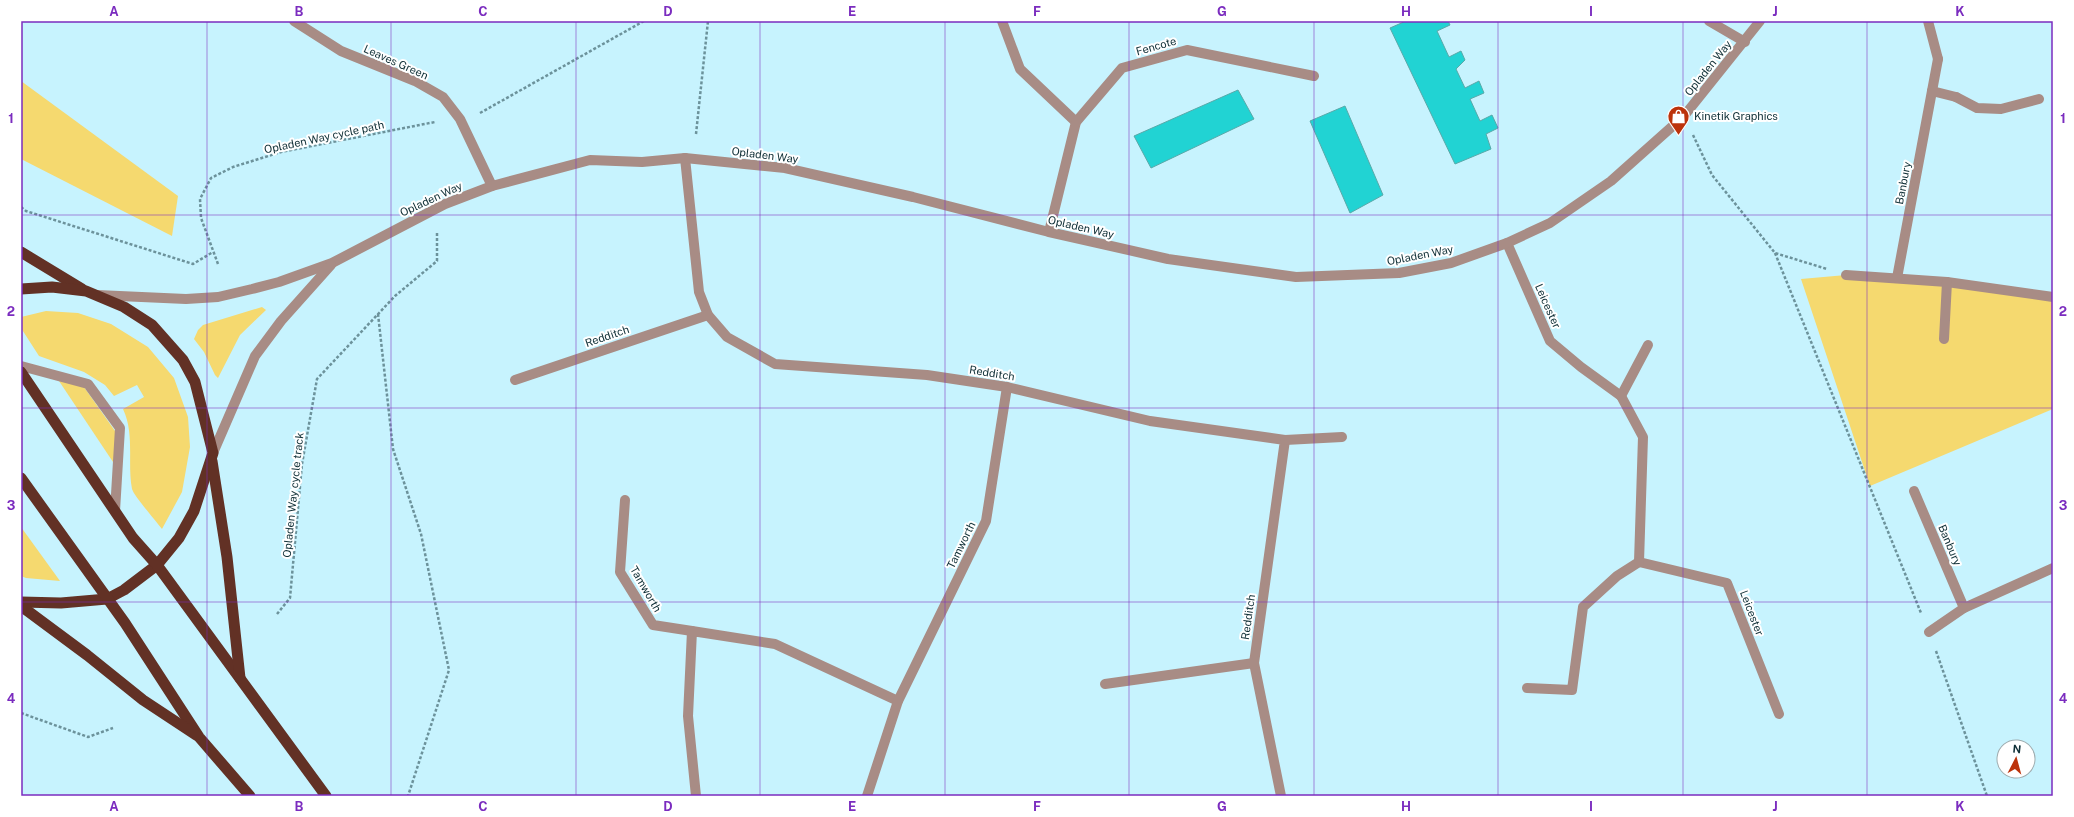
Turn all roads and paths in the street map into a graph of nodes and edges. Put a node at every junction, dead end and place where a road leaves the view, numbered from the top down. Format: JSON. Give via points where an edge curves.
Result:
{"nodes":[{"id":1,"x":294,"y":21,"type":"edge"},
{"id":2,"x":644,"y":21,"type":"edge"},
{"id":3,"x":708,"y":21,"type":"edge"},
{"id":4,"x":1002,"y":21,"type":"edge"},
{"id":5,"x":1709,"y":21,"type":"edge"},
{"id":6,"x":1760,"y":21,"type":"edge"},
{"id":7,"x":1928,"y":21,"type":"edge"},
{"id":8,"x":1745,"y":42,"type":"junction"},
{"id":9,"x":1314,"y":76,"type":"dead end"},
{"id":10,"x":1932,"y":91,"type":"junction"},
{"id":11,"x":2039,"y":100,"type":"dead end"},
{"id":12,"x":478,"y":114,"type":"dead end"},
{"id":13,"x":1684,"y":116,"type":"junction"},
{"id":14,"x":439,"y":121,"type":"dead end"},
{"id":15,"x":1076,"y":122,"type":"junction"},
{"id":16,"x":696,"y":134,"type":"dead end"},
{"id":17,"x":685,"y":158,"type":"junction"},
{"id":18,"x":492,"y":186,"type":"junction"},
{"id":19,"x":21,"y":207,"type":"edge"},
{"id":20,"x":438,"y":208,"type":"junction"},
{"id":21,"x":1049,"y":232,"type":"junction"},
{"id":22,"x":1507,"y":243,"type":"junction"},
{"id":23,"x":21,"y":252,"type":"edge"},
{"id":24,"x":213,"y":252,"type":"junction"},
{"id":25,"x":1775,"y":253,"type":"junction"},
{"id":26,"x":332,"y":263,"type":"junction"},
{"id":27,"x":218,"y":264,"type":"dead end"},
{"id":28,"x":1846,"y":275,"type":"joint"},
{"id":29,"x":1897,"y":278,"type":"junction"},
{"id":30,"x":1948,"y":282,"type":"junction"},
{"id":31,"x":21,"y":289,"type":"edge"},
{"id":32,"x":86,"y":291,"type":"junction"},
{"id":33,"x":97,"y":295,"type":"junction"},
{"id":34,"x":2053,"y":297,"type":"edge"},
{"id":35,"x":378,"y":314,"type":"junction"},
{"id":36,"x":708,"y":315,"type":"junction"},
{"id":37,"x":1944,"y":339,"type":"dead end"},
{"id":38,"x":1648,"y":345,"type":"dead end"},
{"id":39,"x":21,"y":366,"type":"edge"},
{"id":40,"x":21,"y":372,"type":"edge"},
{"id":41,"x":515,"y":380,"type":"dead end"},
{"id":42,"x":1007,"y":387,"type":"junction"},
{"id":43,"x":1621,"y":396,"type":"junction"},
{"id":44,"x":1342,"y":437,"type":"dead end"},
{"id":45,"x":1285,"y":440,"type":"junction"},
{"id":46,"x":212,"y":456,"type":"junction"},
{"id":47,"x":21,"y":478,"type":"edge"},
{"id":48,"x":1914,"y":491,"type":"dead end"},
{"id":49,"x":625,"y":500,"type":"dead end"},
{"id":50,"x":115,"y":511,"type":"junction"},
{"id":51,"x":1640,"y":562,"type":"junction"},
{"id":52,"x":157,"y":565,"type":"junction"},
{"id":53,"x":2053,"y":568,"type":"edge"},
{"id":54,"x":107,"y":599,"type":"junction"},
{"id":55,"x":21,"y":602,"type":"edge"},
{"id":56,"x":21,"y":606,"type":"edge"},
{"id":57,"x":1964,"y":608,"type":"junction"},
{"id":58,"x":277,"y":614,"type":"dead end"},
{"id":59,"x":692,"y":631,"type":"junction"},
{"id":60,"x":1929,"y":632,"type":"junction"},
{"id":61,"x":1254,"y":663,"type":"junction"},
{"id":62,"x":240,"y":679,"type":"junction"},
{"id":63,"x":1105,"y":684,"type":"dead end"},
{"id":64,"x":1527,"y":688,"type":"dead end"},
{"id":65,"x":898,"y":701,"type":"junction"},
{"id":66,"x":21,"y":713,"type":"edge"},
{"id":67,"x":1779,"y":714,"type":"dead end"},
{"id":68,"x":113,"y":728,"type":"dead end"},
{"id":69,"x":199,"y":737,"type":"junction"},
{"id":70,"x":250,"y":796,"type":"edge"},
{"id":71,"x":326,"y":796,"type":"edge"},
{"id":72,"x":408,"y":796,"type":"edge"},
{"id":73,"x":696,"y":796,"type":"edge"},
{"id":74,"x":866,"y":796,"type":"edge"},
{"id":75,"x":1281,"y":796,"type":"edge"},
{"id":76,"x":1987,"y":796,"type":"edge"}],
"edges":[{"from":1,"to":18,"type":"street","name":"Leaves Green","via":[[341,51],[415,81],[443,97],[460,119]]},
{"from":2,"to":12,"type":"path"},
{"from":3,"to":16,"type":"path"},
{"from":4,"to":15,"type":"street","via":[[1020,69]]},
{"from":5,"to":8,"type":"street"},
{"from":6,"to":8,"type":"street","name":"Opladen Way"},
{"from":7,"to":10,"type":"street","name":"Banbury","via":[[1938,59]]},
{"from":8,"to":13,"type":"street","name":"Opladen Way"},
{"from":9,"to":15,"type":"street","name":"Fencote","via":[[1187,50],[1122,68]]},
{"from":10,"to":11,"type":"street","via":[[1956,97],[1978,108],[2001,109]]},
{"from":10,"to":29,"type":"street","name":"Banbury"},
{"from":13,"to":22,"type":"street","name":"Opladen Way","via":[[1611,181],[1550,223]]},
{"from":13,"to":25,"type":"path","via":[[1712,175]]},
{"from":14,"to":24,"type":"path","name":"Opladen Way cycle path","via":[[281,152],[232,167],[211,178],[200,199],[201,218]]},
{"from":15,"to":21,"type":"street","name":"Fencote"},
{"from":17,"to":18,"type":"street","name":"Opladen Way","via":[[642,162],[590,160]]},
{"from":17,"to":21,"type":"street","name":"Opladen Way","via":[[785,168]]},
{"from":17,"to":36,"type":"street","name":"Redditch","via":[[699,292]]},
{"from":18,"to":20,"type":"street","name":"Opladen Way"},
{"from":19,"to":24,"type":"path","via":[[26,211],[193,264]]},
{"from":20,"to":26,"type":"street","name":"Opladen Way"},
{"from":20,"to":35,"type":"path","name":"Opladen Way cycle track","via":[[437,261],[395,296]]},
{"from":21,"to":22,"type":"street","name":"Opladen Way","via":[[1168,259],[1296,277],[1399,273],[1451,263]]},
{"from":22,"to":43,"type":"street","name":"Leicester","via":[[1550,341]]},
{"from":23,"to":32,"type":"highway"},
{"from":24,"to":27,"type":"path","name":"Opladen Way cycle path"},
{"from":25,"to":28,"type":"path"},
{"from":25,"to":60,"type":"path"},
{"from":26,"to":33,"type":"street","name":"Opladen Way","via":[[280,282],[218,297],[186,299]]},
{"from":26,"to":46,"type":"street","name":"Opladen Way","via":[[254,356]]},
{"from":28,"to":29,"type":"street"},
{"from":29,"to":30,"type":"street"},
{"from":30,"to":34,"type":"street"},
{"from":30,"to":37,"type":"street"},
{"from":31,"to":32,"type":"highway","via":[[52,287]]},
{"from":32,"to":33,"type":"highway"},
{"from":33,"to":46,"type":"highway","via":[[124,307],[152,325],[183,360],[195,382]]},
{"from":35,"to":58,"type":"path","name":"Opladen Way cycle track","via":[[316,379],[302,464],[290,598]]},
{"from":35,"to":72,"type":"path","via":[[393,449],[421,534],[449,670]]},
{"from":36,"to":41,"type":"street","name":"Redditch"},
{"from":36,"to":42,"type":"street","name":"Redditch","via":[[727,337],[775,364],[927,375]]},
{"from":38,"to":43,"type":"street"},
{"from":39,"to":50,"type":"street","via":[[88,384],[120,428]]},
{"from":40,"to":50,"type":"highway"},
{"from":42,"to":45,"type":"street","name":"Redditch","via":[[1150,421]]},
{"from":42,"to":65,"type":"street","name":"Tamworth","via":[[986,521]]},
{"from":43,"to":51,"type":"street","name":"Leicester","via":[[1643,437]]},
{"from":44,"to":45,"type":"street","name":"Redditch"},
{"from":45,"to":61,"type":"street","name":"Redditch"},
{"from":46,"to":52,"type":"highway","via":[[194,511],[179,538]]},
{"from":46,"to":62,"type":"highway","via":[[227,557]]},
{"from":47,"to":54,"type":"highway"},
{"from":48,"to":57,"type":"street","name":"Banbury"},
{"from":49,"to":59,"type":"street","name":"Tamworth","via":[[620,572],[653,625]]},
{"from":50,"to":52,"type":"highway","via":[[133,538]]},
{"from":51,"to":64,"type":"street","via":[[1617,576],[1583,607],[1572,690]]},
{"from":51,"to":67,"type":"street","name":"Leicester","via":[[1727,583]]},
{"from":52,"to":54,"type":"highway","via":[[124,590]]},
{"from":52,"to":62,"type":"highway"},
{"from":53,"to":57,"type":"street"},
{"from":54,"to":55,"type":"highway","via":[[61,603]]},
{"from":54,"to":69,"type":"highway"},
{"from":56,"to":69,"type":"highway","via":[[143,700]]},
{"from":57,"to":60,"type":"street"},
{"from":59,"to":65,"type":"street","name":"Tamworth","via":[[775,644]]},
{"from":59,"to":73,"type":"street","via":[[688,716]]},
{"from":60,"to":76,"type":"path"},
{"from":61,"to":63,"type":"street"},
{"from":61,"to":75,"type":"street","name":"Redditch"},
{"from":62,"to":71,"type":"highway"},
{"from":65,"to":74,"type":"street","name":"Tamworth"},
{"from":66,"to":68,"type":"path","via":[[88,737]]},
{"from":69,"to":70,"type":"highway"}]}
